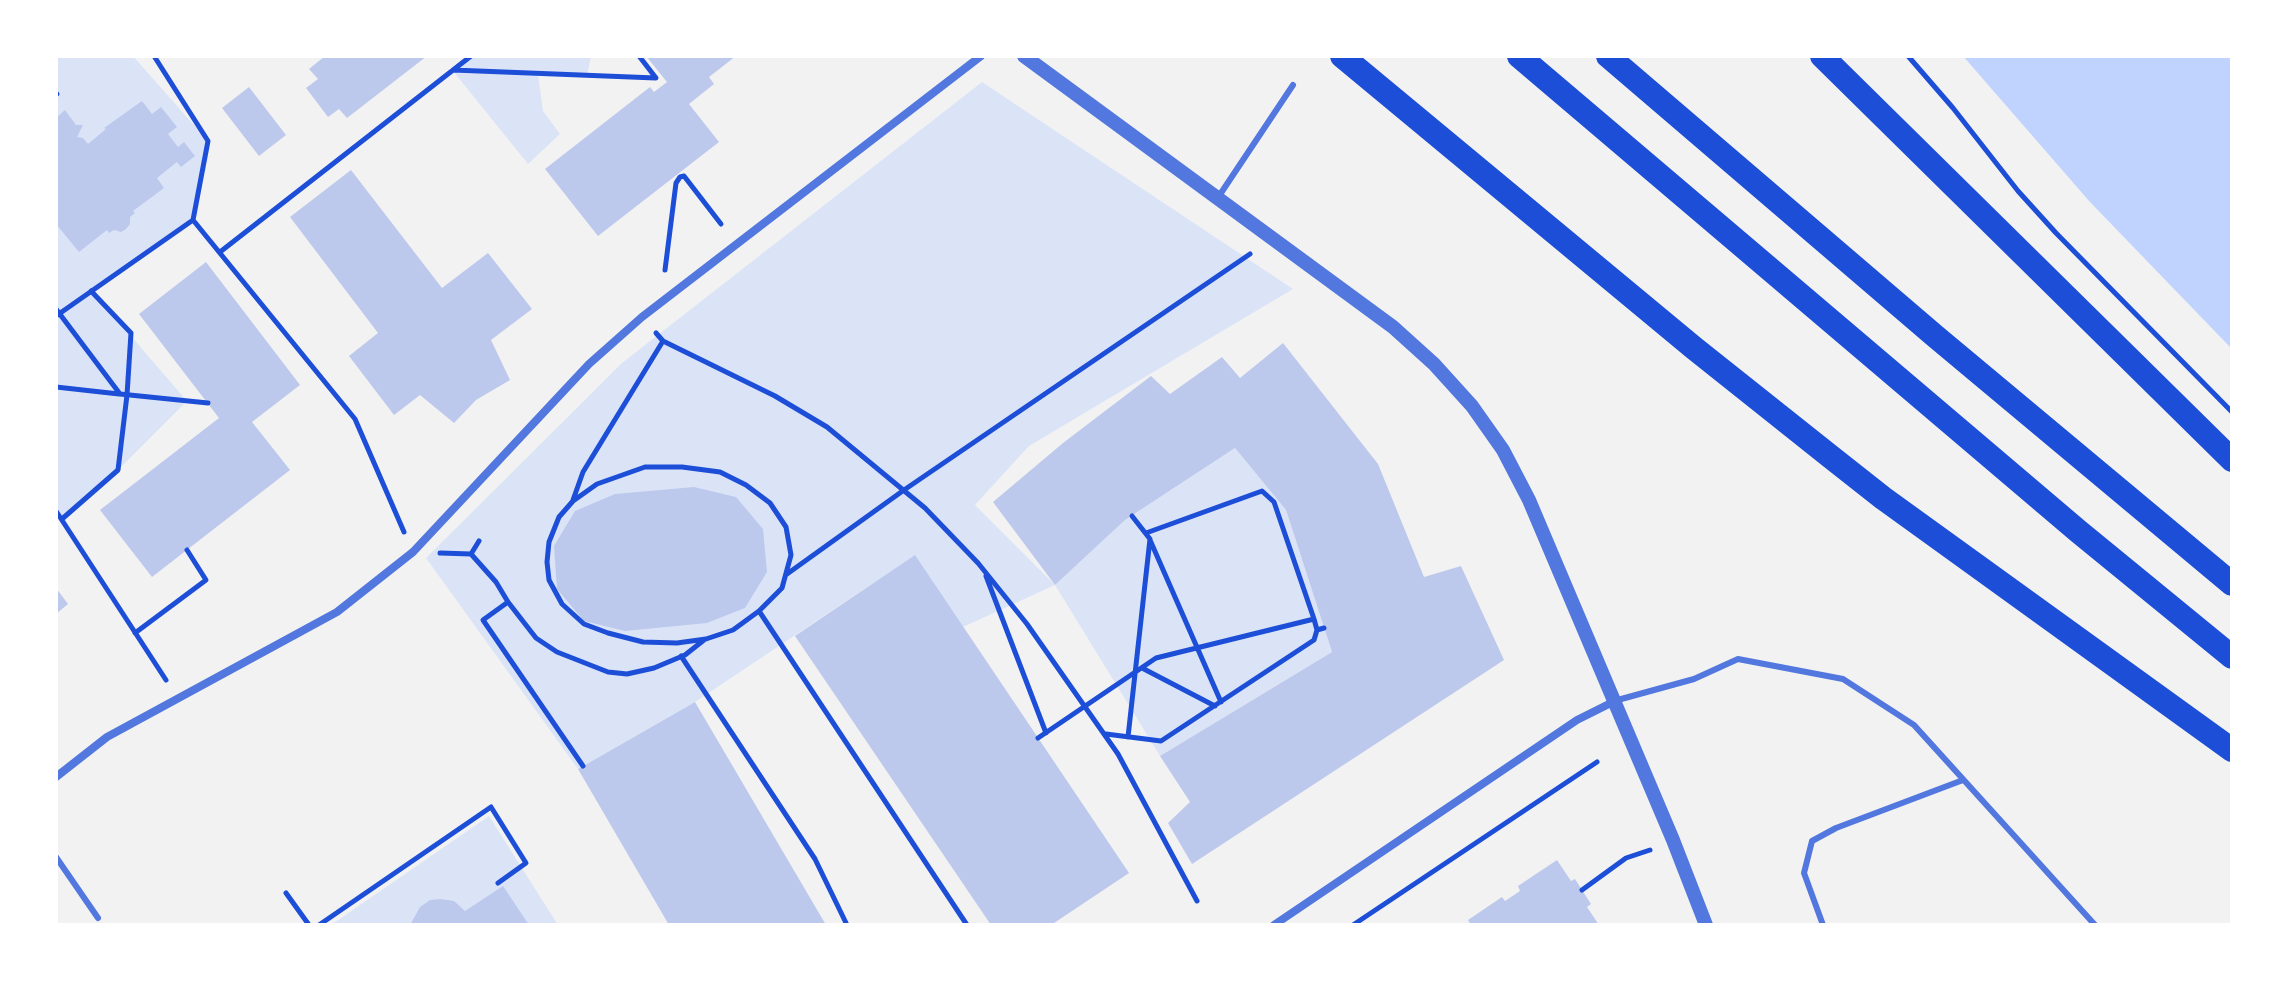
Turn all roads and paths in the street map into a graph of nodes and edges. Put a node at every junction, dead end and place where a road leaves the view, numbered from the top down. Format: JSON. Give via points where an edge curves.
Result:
{"nodes":[{"id":1,"x":154,"y":56,"type":"edge"},
{"id":2,"x":471,"y":56,"type":"edge"},
{"id":3,"x":639,"y":56,"type":"edge"},
{"id":4,"x":981,"y":56,"type":"edge"},
{"id":5,"x":1024,"y":56,"type":"edge"},
{"id":6,"x":1342,"y":56,"type":"edge"},
{"id":7,"x":1519,"y":56,"type":"edge"},
{"id":8,"x":1608,"y":56,"type":"edge"},
{"id":9,"x":1822,"y":56,"type":"edge"},
{"id":10,"x":1908,"y":56,"type":"edge"},
{"id":11,"x":453,"y":70,"type":"junction"},
{"id":12,"x":1293,"y":85,"type":"dead end"},
{"id":13,"x":1217,"y":199,"type":"junction"},
{"id":14,"x":193,"y":220,"type":"junction"},
{"id":15,"x":721,"y":224,"type":"dead end"},
{"id":16,"x":220,"y":252,"type":"junction"},
{"id":17,"x":1250,"y":254,"type":"dead end"},
{"id":18,"x":665,"y":270,"type":"dead end"},
{"id":19,"x":91,"y":291,"type":"junction"},
{"id":20,"x":57,"y":313,"type":"edge"},
{"id":21,"x":56,"y":387,"type":"edge"},
{"id":22,"x":124,"y":395,"type":"junction"},
{"id":23,"x":208,"y":403,"type":"dead end"},
{"id":24,"x":2232,"y":412,"type":"edge"},
{"id":25,"x":2232,"y":460,"type":"edge"},
{"id":26,"x":904,"y":490,"type":"junction"},
{"id":27,"x":573,"y":501,"type":"junction"},
{"id":28,"x":56,"y":511,"type":"edge"},
{"id":29,"x":1132,"y":516,"type":"dead end"},
{"id":30,"x":62,"y":519,"type":"junction"},
{"id":31,"x":1148,"y":536,"type":"junction"},
{"id":32,"x":479,"y":541,"type":"dead end"},
{"id":33,"x":187,"y":550,"type":"dead end"},
{"id":34,"x":413,"y":552,"type":"junction"},
{"id":35,"x":984,"y":570,"type":"junction"},
{"id":36,"x":786,"y":574,"type":"junction"},
{"id":37,"x":2232,"y":584,"type":"edge"},
{"id":38,"x":508,"y":602,"type":"junction"},
{"id":39,"x":759,"y":611,"type":"junction"},
{"id":40,"x":1314,"y":619,"type":"junction"},
{"id":41,"x":135,"y":633,"type":"junction"},
{"id":42,"x":706,"y":639,"type":"junction"},
{"id":43,"x":1197,"y":648,"type":"junction"},
{"id":44,"x":681,"y":656,"type":"junction"},
{"id":45,"x":2232,"y":657,"type":"edge"},
{"id":46,"x":1141,"y":668,"type":"junction"},
{"id":47,"x":1135,"y":672,"type":"junction"},
{"id":48,"x":177,"y":697,"type":"junction"},
{"id":49,"x":1613,"y":702,"type":"junction"},
{"id":50,"x":1218,"y":704,"type":"junction"},
{"id":51,"x":1086,"y":706,"type":"junction"},
{"id":52,"x":1046,"y":733,"type":"junction"},
{"id":53,"x":1105,"y":734,"type":"junction"},
{"id":54,"x":1128,"y":737,"type":"junction"},
{"id":55,"x":1038,"y":738,"type":"dead end"},
{"id":56,"x":2232,"y":750,"type":"edge"},
{"id":57,"x":1597,"y":762,"type":"dead end"},
{"id":58,"x":583,"y":766,"type":"dead end"},
{"id":59,"x":56,"y":777,"type":"edge"},
{"id":60,"x":1963,"y":780,"type":"junction"},
{"id":61,"x":1673,"y":840,"type":"junction"},
{"id":62,"x":56,"y":857,"type":"edge"},
{"id":63,"x":498,"y":883,"type":"dead end"},
{"id":64,"x":1582,"y":890,"type":"dead end"},
{"id":65,"x":286,"y":893,"type":"dead end"},
{"id":66,"x":1197,"y":901,"type":"dead end"},
{"id":67,"x":98,"y":918,"type":"dead end"},
{"id":68,"x":309,"y":925,"type":"edge"},
{"id":69,"x":319,"y":925,"type":"edge"},
{"id":70,"x":847,"y":925,"type":"edge"},
{"id":71,"x":967,"y":925,"type":"edge"},
{"id":72,"x":1274,"y":925,"type":"edge"},
{"id":73,"x":1353,"y":925,"type":"edge"},
{"id":74,"x":1706,"y":925,"type":"edge"},
{"id":75,"x":1823,"y":925,"type":"edge"},
{"id":76,"x":2095,"y":925,"type":"edge"}],
"edges":[{"from":1,"to":14,"type":"path","via":[[208,141]]},
{"from":2,"to":11,"type":"path"},
{"from":3,"to":11,"type":"path","via":[[656,78]]},
{"from":4,"to":34,"type":"street","via":[[610,344]]},
{"from":5,"to":13,"type":"street"},
{"from":6,"to":56,"type":"highway","via":[[1831,457]]},
{"from":7,"to":45,"type":"highway"},
{"from":8,"to":37,"type":"highway"},
{"from":9,"to":25,"type":"highway"},
{"from":10,"to":24,"type":"path","via":[[2056,233]]},
{"from":11,"to":16,"type":"path"},
{"from":12,"to":13,"type":"lane"},
{"from":13,"to":49,"type":"street","via":[[1393,327],[1472,406],[1518,476]]},
{"from":14,"to":16,"type":"path"},
{"from":14,"to":19,"type":"path"},
{"from":15,"to":18,"type":"path","via":[[680,177]]},
{"from":16,"to":34,"type":"path","via":[[355,419]]},
{"from":17,"to":26,"type":"path"},
{"from":19,"to":20,"type":"path"},
{"from":19,"to":22,"type":"path","via":[[131,333]]},
{"from":20,"to":22,"type":"path"},
{"from":21,"to":22,"type":"path"},
{"from":22,"to":23,"type":"path"},
{"from":22,"to":30,"type":"path","via":[[118,470]]},
{"from":26,"to":27,"type":"path","via":[[827,427],[663,341],[583,472]]},
{"from":26,"to":35,"type":"path"},
{"from":26,"to":36,"type":"path"},
{"from":27,"to":36,"type":"path","via":[[597,484],[645,467],[720,472],[770,503],[786,527],[791,555]]},
{"from":27,"to":42,"type":"path","via":[[549,542],[549,580],[562,604],[584,624],[643,642]]},
{"from":28,"to":30,"type":"path"},
{"from":29,"to":31,"type":"path"},
{"from":30,"to":41,"type":"path"},
{"from":31,"to":40,"type":"path","via":[[1262,491],[1274,502]]},
{"from":31,"to":43,"type":"path"},
{"from":31,"to":47,"type":"path"},
{"from":32,"to":38,"type":"path","via":[[471,554]]},
{"from":33,"to":41,"type":"path","via":[[206,580]]},
{"from":34,"to":48,"type":"street","via":[[337,612]]},
{"from":35,"to":51,"type":"path"},
{"from":35,"to":52,"type":"path"},
{"from":36,"to":39,"type":"path","via":[[782,588]]},
{"from":38,"to":44,"type":"path","via":[[536,638],[608,672],[627,674]]},
{"from":38,"to":58,"type":"path","via":[[483,620]]},
{"from":39,"to":42,"type":"path","via":[[733,630]]},
{"from":39,"to":71,"type":"path"},
{"from":40,"to":43,"type":"path"},
{"from":40,"to":50,"type":"path","via":[[1321,629],[1314,640]]},
{"from":41,"to":48,"type":"path"},
{"from":42,"to":44,"type":"path"},
{"from":43,"to":46,"type":"path","via":[[1156,658]]},
{"from":43,"to":50,"type":"path"},
{"from":44,"to":70,"type":"path","via":[[815,859]]},
{"from":46,"to":47,"type":"path"},
{"from":46,"to":50,"type":"path"},
{"from":47,"to":51,"type":"path"},
{"from":47,"to":54,"type":"path"},
{"from":48,"to":59,"type":"street","via":[[107,737]]},
{"from":49,"to":60,"type":"lane","via":[[1694,679],[1738,659],[1843,679],[1914,725]]},
{"from":49,"to":61,"type":"street"},
{"from":49,"to":72,"type":"street","via":[[1577,720]]},
{"from":50,"to":54,"type":"path","via":[[1161,741]]},
{"from":51,"to":52,"type":"path"},
{"from":51,"to":53,"type":"path"},
{"from":52,"to":55,"type":"path"},
{"from":53,"to":54,"type":"path"},
{"from":53,"to":66,"type":"path"},
{"from":57,"to":73,"type":"path"},
{"from":60,"to":75,"type":"lane","via":[[1812,841],[1804,873]]},
{"from":60,"to":76,"type":"lane"},
{"from":61,"to":64,"type":"path","via":[[1626,858]]},
{"from":61,"to":74,"type":"street"},
{"from":62,"to":67,"type":"lane"},
{"from":63,"to":69,"type":"path","via":[[526,863],[491,807]]},
{"from":65,"to":68,"type":"path"}]}
